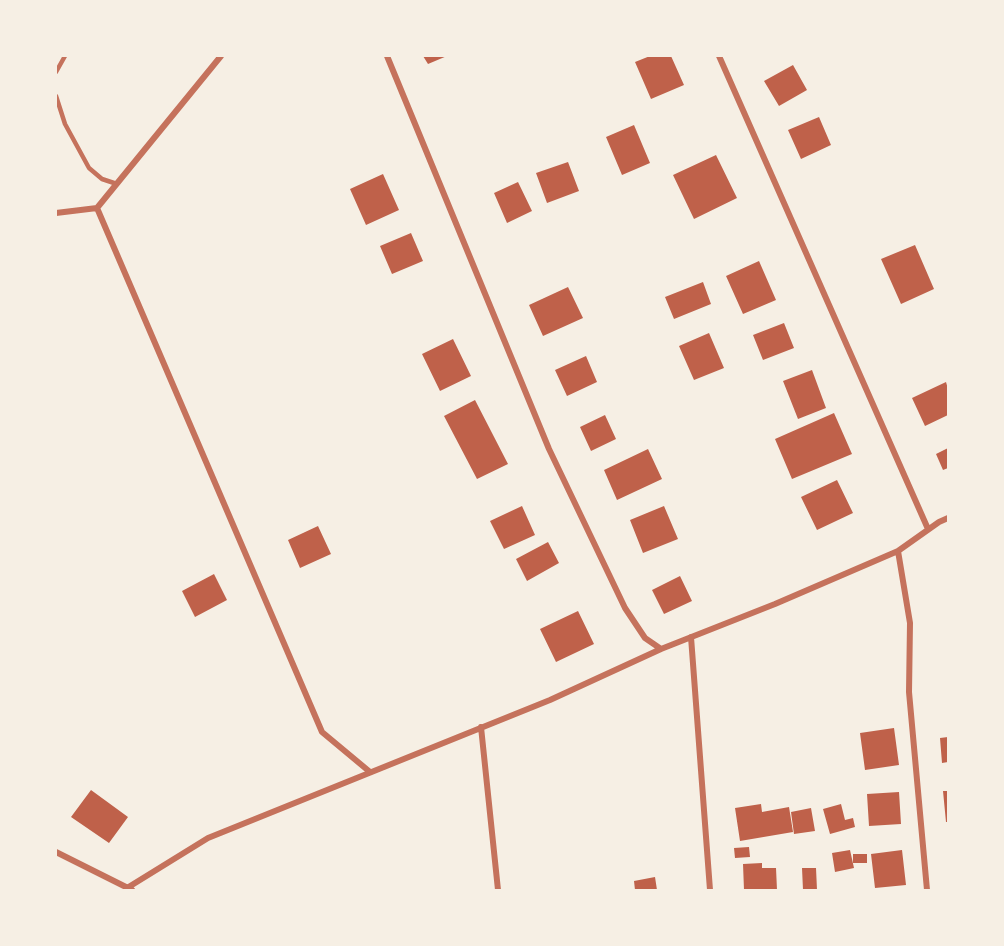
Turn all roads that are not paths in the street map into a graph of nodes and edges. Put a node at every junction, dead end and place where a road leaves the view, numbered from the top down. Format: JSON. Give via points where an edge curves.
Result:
{"nodes":[{"id":1,"x":65,"y":56,"type":"edge"},
{"id":2,"x":221,"y":56,"type":"edge"},
{"id":3,"x":387,"y":56,"type":"edge"},
{"id":4,"x":719,"y":56,"type":"edge"},
{"id":5,"x":56,"y":72,"type":"edge"},
{"id":6,"x":56,"y":96,"type":"edge"},
{"id":7,"x":117,"y":183,"type":"junction"},
{"id":8,"x":97,"y":208,"type":"junction"},
{"id":9,"x":56,"y":213,"type":"edge"},
{"id":10,"x":948,"y":518,"type":"edge"},
{"id":11,"x":928,"y":529,"type":"junction"},
{"id":12,"x":898,"y":550,"type":"junction"},
{"id":13,"x":691,"y":637,"type":"junction"},
{"id":14,"x":661,"y":649,"type":"junction"},
{"id":15,"x":481,"y":728,"type":"junction"},
{"id":16,"x":370,"y":772,"type":"junction"},
{"id":17,"x":56,"y":852,"type":"edge"},
{"id":18,"x":130,"y":889,"type":"edge"},
{"id":19,"x":498,"y":891,"type":"edge"},
{"id":20,"x":710,"y":891,"type":"edge"},
{"id":21,"x":927,"y":891,"type":"edge"}],
"edges":[{"from":1,"to":5,"type":"lane"},
{"from":2,"to":7,"type":"street"},
{"from":3,"to":14,"type":"street","via":[[549,449],[625,608],[645,638]]},
{"from":4,"to":11,"type":"street"},
{"from":6,"to":7,"type":"lane","via":[[65,124],[89,168]]},
{"from":7,"to":8,"type":"street"},
{"from":8,"to":9,"type":"street"},
{"from":8,"to":16,"type":"street","via":[[322,732]]},
{"from":10,"to":11,"type":"street"},
{"from":11,"to":12,"type":"street"},
{"from":12,"to":13,"type":"street"},
{"from":12,"to":21,"type":"street","via":[[910,622],[909,692]]},
{"from":13,"to":14,"type":"street"},
{"from":13,"to":20,"type":"street"},
{"from":14,"to":15,"type":"street"},
{"from":15,"to":16,"type":"street"},
{"from":15,"to":19,"type":"street"},
{"from":16,"to":18,"type":"street","via":[[208,838]]},
{"from":17,"to":18,"type":"street"}]}
